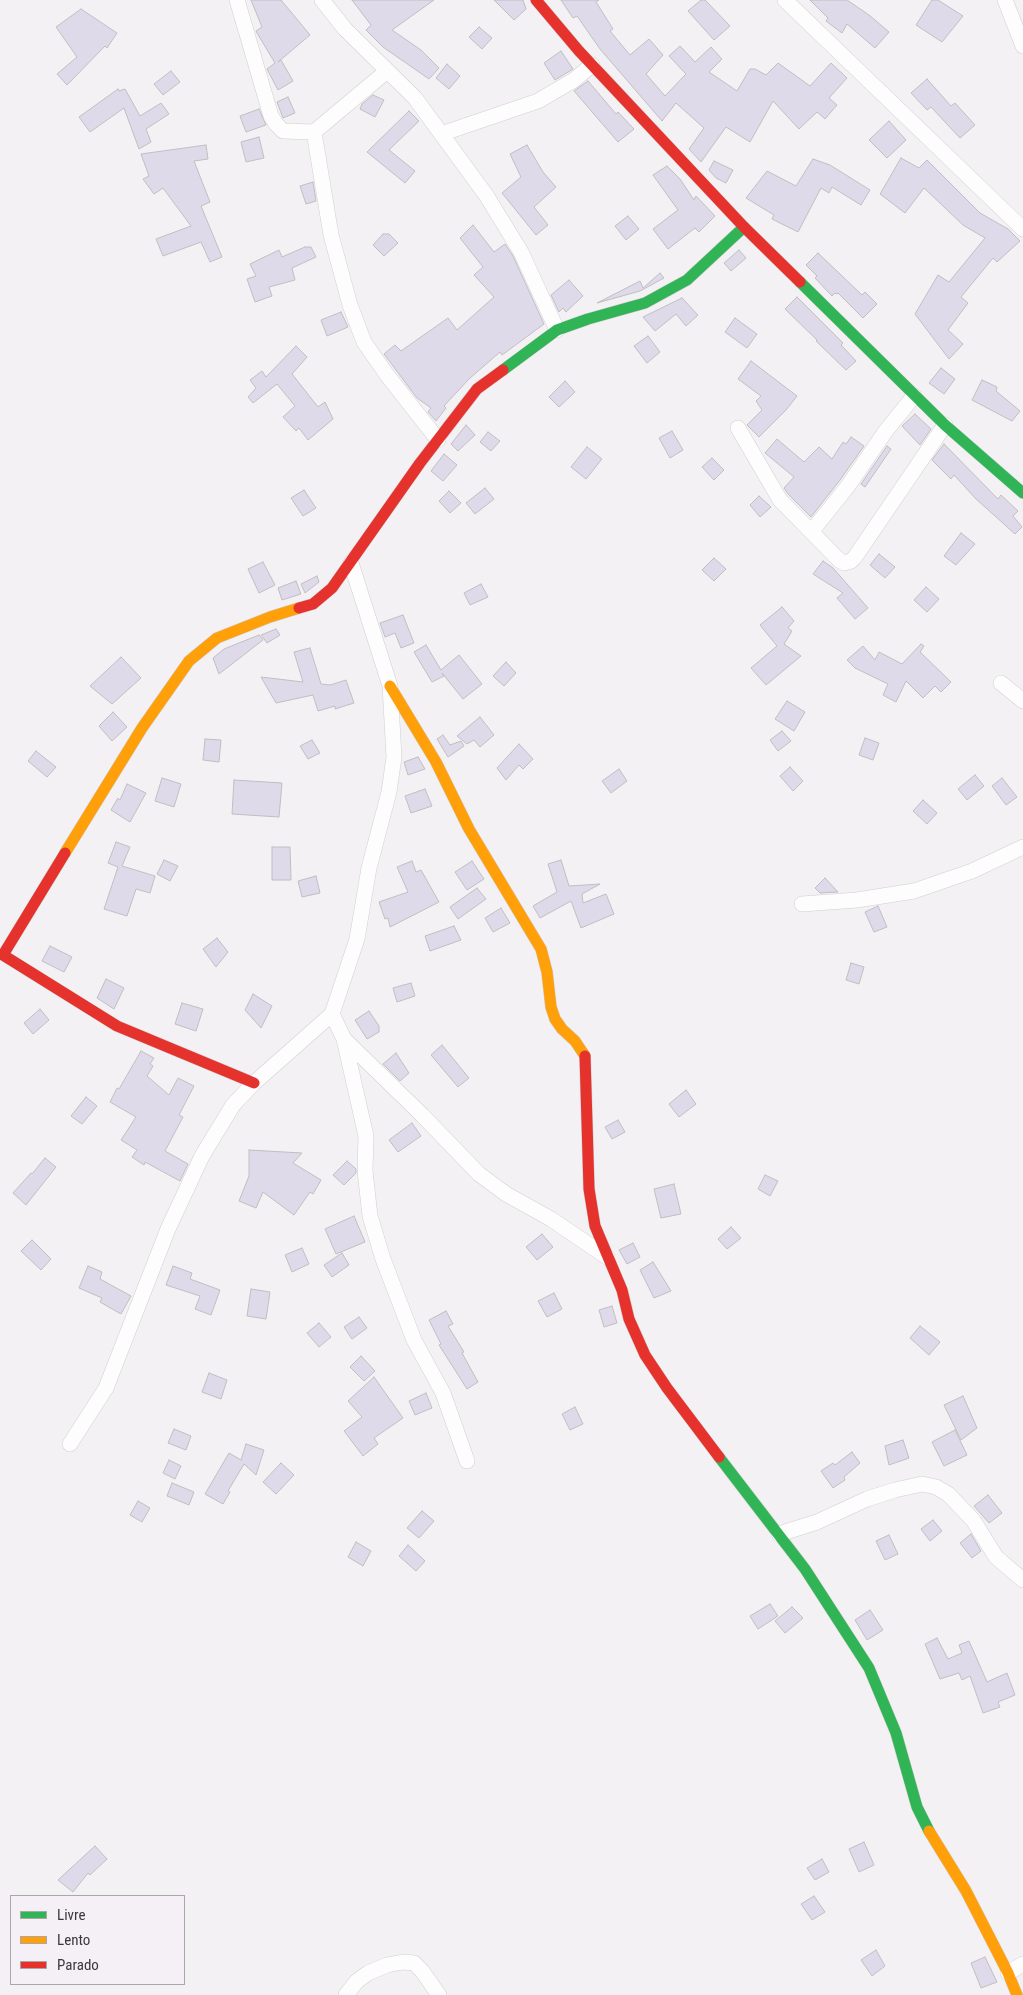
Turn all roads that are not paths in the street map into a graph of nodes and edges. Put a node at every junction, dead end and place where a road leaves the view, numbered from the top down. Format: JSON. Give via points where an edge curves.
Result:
{"nodes":[{"id":1,"x":236,"y":0,"type":"edge"},
{"id":2,"x":322,"y":0,"type":"edge"},
{"id":3,"x":536,"y":0,"type":"edge"},
{"id":4,"x":785,"y":0,"type":"edge"},
{"id":5,"x":1005,"y":0,"type":"edge"},
{"id":6,"x":1023,"y":46,"type":"edge"},
{"id":7,"x":592,"y":65,"type":"junction"},
{"id":8,"x":387,"y":71,"type":"junction"},
{"id":9,"x":314,"y":132,"type":"junction"},
{"id":10,"x":441,"y":134,"type":"junction"},
{"id":11,"x":744,"y":227,"type":"junction"},
{"id":12,"x":1023,"y":229,"type":"edge"},
{"id":13,"x":557,"y":330,"type":"junction"},
{"id":14,"x":914,"y":396,"type":"junction"},
{"id":15,"x":945,"y":426,"type":"junction"},
{"id":16,"x":738,"y":428,"type":"dead end"},
{"id":17,"x":438,"y":440,"type":"junction"},
{"id":18,"x":1023,"y":493,"type":"edge"},
{"id":19,"x":812,"y":531,"type":"junction"},
{"id":20,"x":350,"y":563,"type":"junction"},
{"id":21,"x":1001,"y":683,"type":"dead end"},
{"id":22,"x":390,"y":686,"type":"junction"},
{"id":23,"x":1023,"y":701,"type":"edge"},
{"id":24,"x":1023,"y":847,"type":"edge"},
{"id":25,"x":802,"y":904,"type":"dead end"},
{"id":26,"x":332,"y":1014,"type":"junction"},
{"id":27,"x":344,"y":1039,"type":"junction"},
{"id":28,"x":254,"y":1083,"type":"junction"},
{"id":29,"x":609,"y":1258,"type":"junction"},
{"id":30,"x":70,"y":1444,"type":"dead end"},
{"id":31,"x":467,"y":1461,"type":"dead end"},
{"id":32,"x":779,"y":1534,"type":"junction"},
{"id":33,"x":1023,"y":1580,"type":"edge"},
{"id":34,"x":1023,"y":1964,"type":"edge"},
{"id":35,"x":1008,"y":1973,"type":"junction"},
{"id":36,"x":346,"y":1995,"type":"edge"},
{"id":37,"x":439,"y":1995,"type":"edge"},
{"id":38,"x":1017,"y":1995,"type":"edge"}],
"edges":[{"from":1,"to":9,"type":"street","via":[[271,116],[283,131]]},
{"from":2,"to":8,"type":"street","via":[[345,29]]},
{"from":3,"to":7,"type":"street"},
{"from":4,"to":12,"type":"street"},
{"from":5,"to":6,"type":"street"},
{"from":7,"to":10,"type":"street","via":[[538,101]]},
{"from":7,"to":11,"type":"street"},
{"from":8,"to":9,"type":"street"},
{"from":8,"to":10,"type":"street","via":[[415,98]]},
{"from":9,"to":17,"type":"street","via":[[331,235],[350,306],[364,342]]},
{"from":10,"to":13,"type":"street","via":[[486,195],[521,252]]},
{"from":11,"to":13,"type":"street","via":[[687,280],[645,303]]},
{"from":11,"to":14,"type":"street"},
{"from":13,"to":17,"type":"street","via":[[477,389]]},
{"from":14,"to":15,"type":"street"},
{"from":14,"to":19,"type":"street"},
{"from":15,"to":18,"type":"street"},
{"from":15,"to":19,"type":"street","via":[[851,561],[844,563],[839,560]]},
{"from":16,"to":19,"type":"street","via":[[780,500]]},
{"from":17,"to":20,"type":"street"},
{"from":20,"to":22,"type":"street"},
{"from":20,"to":28,"type":"street","via":[[332,588],[313,604],[217,638],[189,661],[142,728],[3,955],[118,1026]]},
{"from":21,"to":23,"type":"street"},
{"from":22,"to":26,"type":"street","via":[[394,757],[389,792],[369,868],[357,939]]},
{"from":22,"to":29,"type":"street","via":[[436,762],[469,829],[541,949],[555,1019],[586,1058],[589,1189],[595,1226]]},
{"from":24,"to":25,"type":"street","via":[[972,871],[914,891]]},
{"from":26,"to":27,"type":"street"},
{"from":26,"to":28,"type":"street"},
{"from":27,"to":29,"type":"street","via":[[479,1174]]},
{"from":27,"to":31,"type":"street","via":[[366,1136],[365,1171],[370,1216],[414,1340],[444,1392]]},
{"from":28,"to":30,"type":"street","via":[[233,1105],[202,1156],[168,1229],[106,1388]]},
{"from":29,"to":32,"type":"street","via":[[645,1355]]},
{"from":32,"to":33,"type":"street","via":[[817,1522],[867,1499],[922,1484],[948,1494],[973,1520],[996,1557]]},
{"from":32,"to":35,"type":"street","via":[[869,1668],[896,1733],[917,1807],[966,1891]]},
{"from":34,"to":35,"type":"street"},
{"from":35,"to":38,"type":"street"},
{"from":36,"to":37,"type":"street","via":[[368,1973],[403,1962],[414,1963]]}]}
